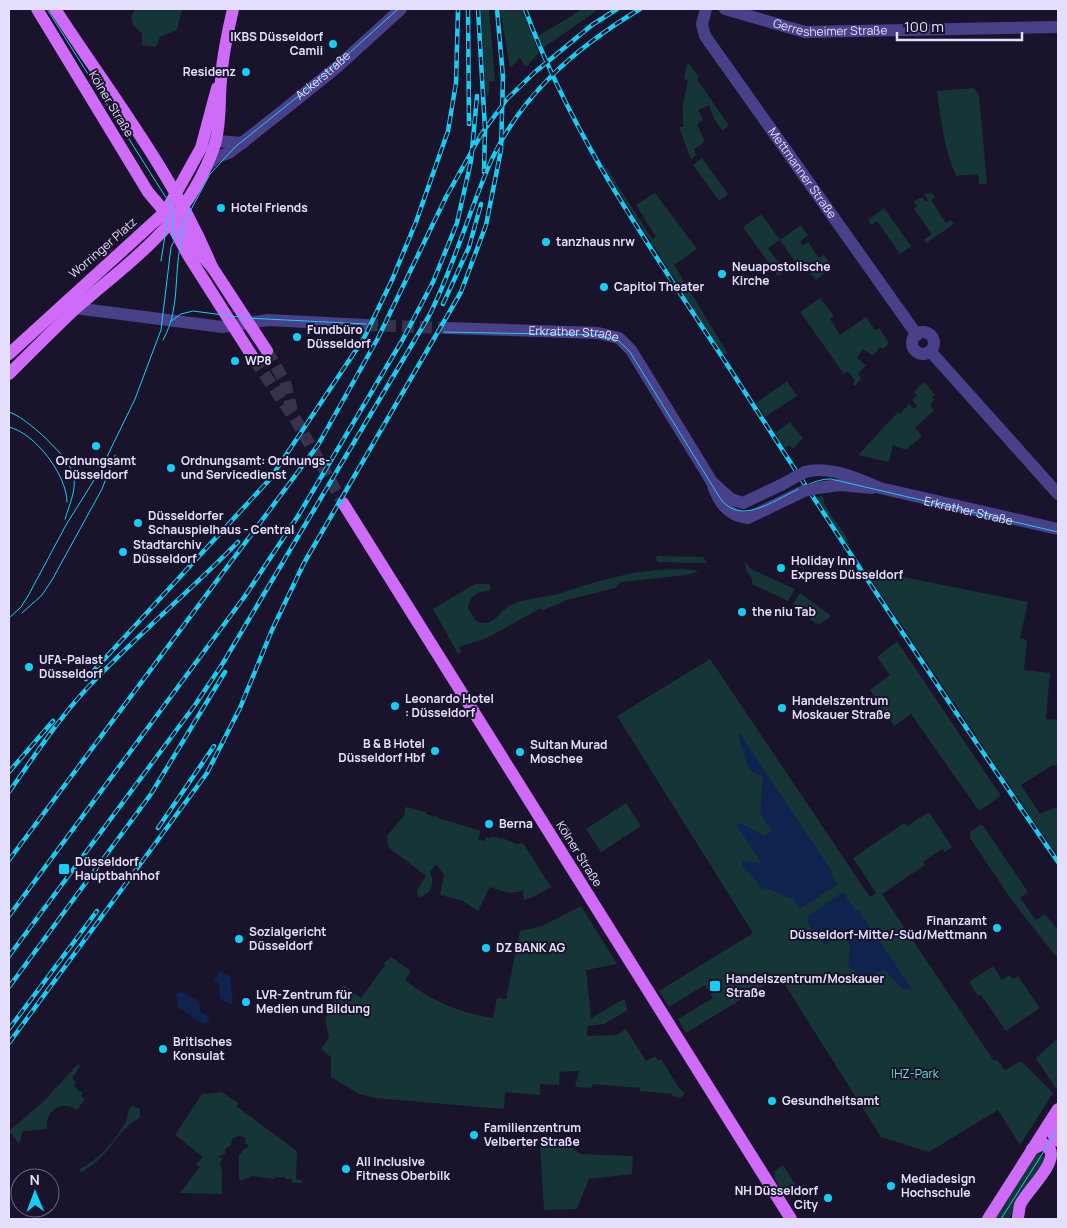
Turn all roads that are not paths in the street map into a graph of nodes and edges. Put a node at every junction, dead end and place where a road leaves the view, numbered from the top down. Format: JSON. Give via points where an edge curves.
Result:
{"nodes":[{"id":1,"x":37,"y":9,"type":"edge"},
{"id":2,"x":55,"y":9,"type":"edge"},
{"id":3,"x":232,"y":9,"type":"edge"},
{"id":4,"x":401,"y":9,"type":"edge"},
{"id":5,"x":706,"y":9,"type":"edge"},
{"id":6,"x":725,"y":9,"type":"edge"},
{"id":7,"x":1058,"y":27,"type":"edge"},
{"id":8,"x":221,"y":79,"type":"junction"},
{"id":9,"x":216,"y":141,"type":"junction"},
{"id":10,"x":243,"y":142,"type":"junction"},
{"id":11,"x":201,"y":148,"type":"junction"},
{"id":12,"x":206,"y":167,"type":"junction"},
{"id":13,"x":176,"y":193,"type":"junction"},
{"id":14,"x":183,"y":207,"type":"junction"},
{"id":15,"x":170,"y":218,"type":"junction"},
{"id":16,"x":212,"y":267,"type":"junction"},
{"id":17,"x":60,"y":305,"type":"junction"},
{"id":18,"x":75,"y":310,"type":"junction"},
{"id":19,"x":250,"y":323,"type":"junction"},
{"id":20,"x":366,"y":325,"type":"tunnel mouth"},
{"id":21,"x":234,"y":326,"type":"junction"},
{"id":22,"x":446,"y":328,"type":"tunnel mouth"},
{"id":23,"x":267,"y":351,"type":"tunnel mouth"},
{"id":24,"x":9,"y":354,"type":"edge"},
{"id":25,"x":254,"y":360,"type":"tunnel mouth"},
{"id":26,"x":9,"y":374,"type":"edge"},
{"id":27,"x":712,"y":482,"type":"junction"},
{"id":28,"x":880,"y":488,"type":"junction"},
{"id":29,"x":1058,"y":494,"type":"edge"},
{"id":30,"x":344,"y":503,"type":"tunnel mouth"},
{"id":31,"x":1054,"y":526,"type":"edge"},
{"id":32,"x":1058,"y":1109,"type":"edge"},
{"id":33,"x":1058,"y":1120,"type":"edge"},
{"id":34,"x":1058,"y":1141,"type":"edge"},
{"id":35,"x":1032,"y":1149,"type":"junction"},
{"id":36,"x":1058,"y":1162,"type":"edge"},
{"id":37,"x":1018,"y":1218,"type":"edge"},
{"id":38,"x":791,"y":1219,"type":"edge"},
{"id":39,"x":988,"y":1219,"type":"edge"}],
"edges":[{"from":1,"to":15,"type":"main road","name":"Kölner Straße","via":[[148,192]]},
{"from":2,"to":13,"type":"main road","name":"Kölner Straße"},
{"from":3,"to":8,"type":"main road"},
{"from":4,"to":10,"type":"street","name":"Ackerstraße","via":[[336,68]]},
{"from":5,"to":29,"type":"street","name":"Mettmanner Straße","via":[[702,24],[705,36],[917,335],[912,343],[915,350],[923,354],[930,351]]},
{"from":6,"to":7,"type":"street","name":"Gerresheimer Straße","via":[[806,32]]},
{"from":8,"to":9,"type":"main road"},
{"from":8,"to":11,"type":"main road"},
{"from":9,"to":10,"type":"street"},
{"from":9,"to":11,"type":"street"},
{"from":9,"to":12,"type":"main road"},
{"from":10,"to":12,"type":"street","name":"Ackerstraße","via":[[230,153],[216,157]]},
{"from":11,"to":13,"type":"main road"},
{"from":12,"to":14,"type":"main road"},
{"from":13,"to":14,"type":"main road","name":"Kölner Straße"},
{"from":13,"to":15,"type":"main road"},
{"from":14,"to":15,"type":"main road"},
{"from":14,"to":16,"type":"main road"},
{"from":15,"to":16,"type":"main road"},
{"from":15,"to":17,"type":"main road","name":"Worringer Platz"},
{"from":15,"to":18,"type":"main road","via":[[148,248]]},
{"from":15,"to":21,"type":"main road"},
{"from":16,"to":19,"type":"main road"},
{"from":17,"to":18,"type":"street"},
{"from":17,"to":24,"type":"main road","name":"Worringer Platz"},
{"from":18,"to":21,"type":"street","via":[[216,327]]},
{"from":18,"to":26,"type":"main road"},
{"from":19,"to":20,"type":"street","via":[[268,320]]},
{"from":19,"to":21,"type":"street"},
{"from":19,"to":23,"type":"main road"},
{"from":21,"to":25,"type":"main road"},
{"from":22,"to":27,"type":"street","name":"Erkrather Straße","via":[[602,333],[619,338],[631,350]]},
{"from":27,"to":28,"type":"street","name":"Erkrather Straße","bridge":true,"via":[[731,499],[743,503],[805,472],[823,470]]},
{"from":27,"to":28,"type":"street","name":"Erkrather Straße","via":[[722,505],[744,518],[769,510],[812,487]]},
{"from":28,"to":31,"type":"street","name":"Erkrather Straße"},
{"from":30,"to":38,"type":"main road","name":"Kölner Straße"},
{"from":32,"to":35,"type":"main road"},
{"from":33,"to":34,"type":"main road","via":[[1053,1130]]},
{"from":35,"to":37,"type":"main road","via":[[1044,1144],[1052,1156],[1020,1205]]},
{"from":35,"to":39,"type":"main road"},
{"from":36,"to":37,"type":"main road"}]}
